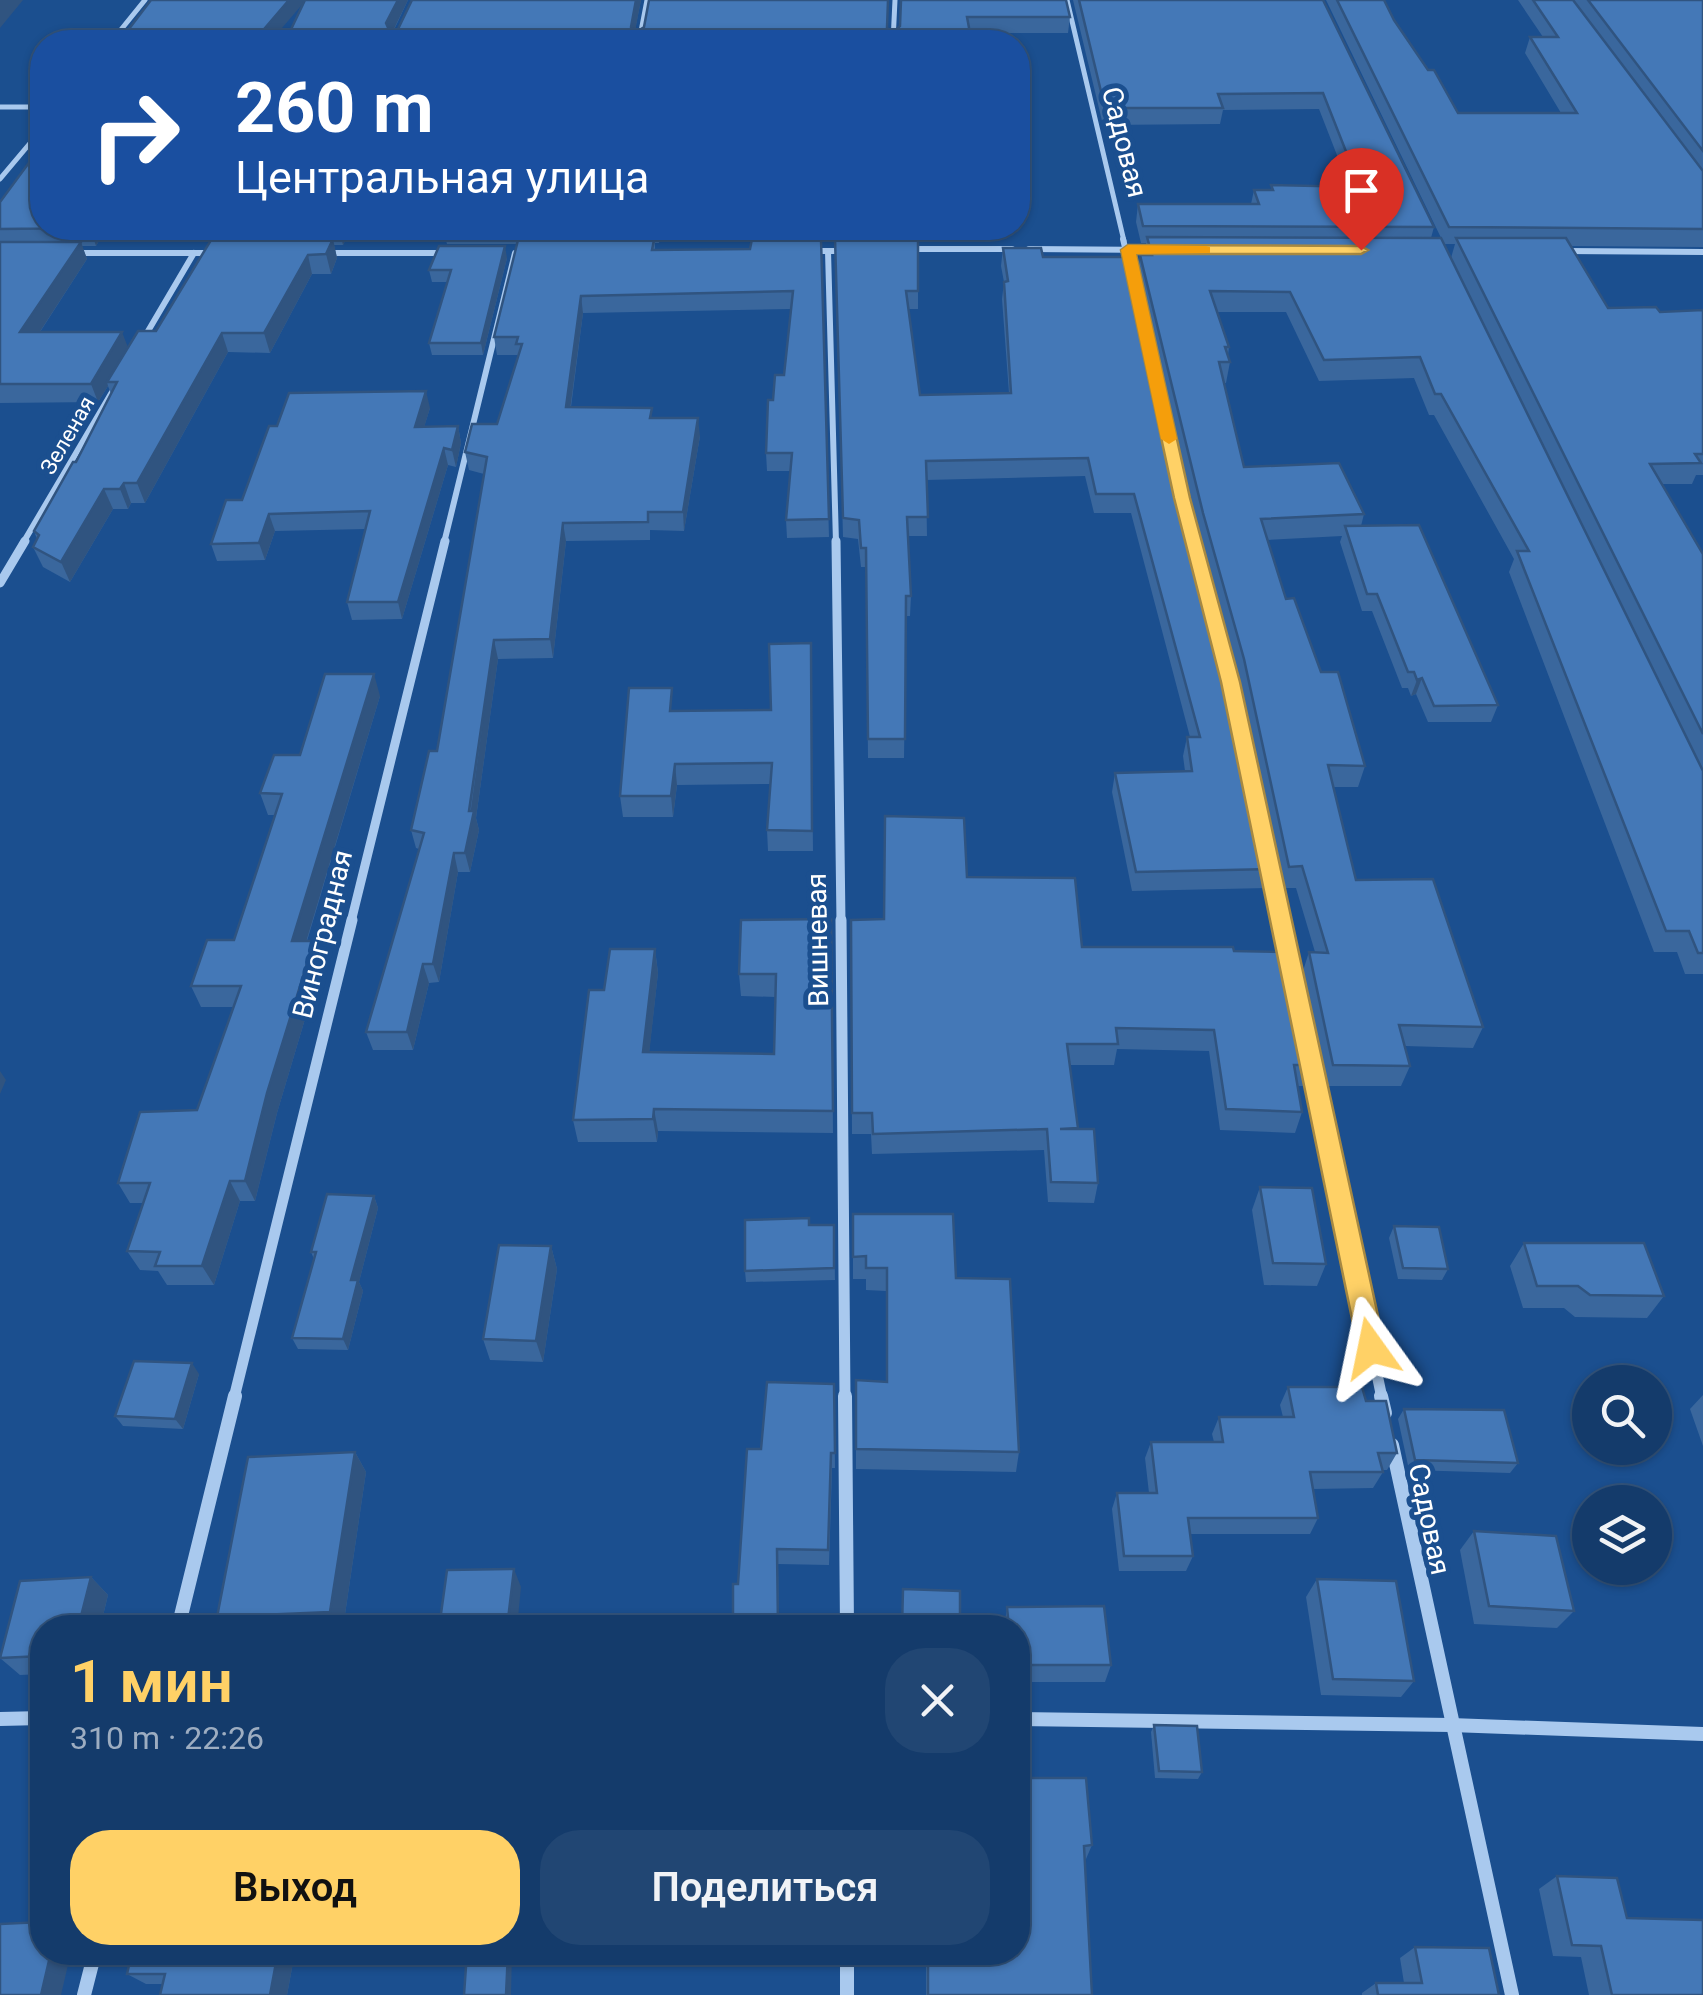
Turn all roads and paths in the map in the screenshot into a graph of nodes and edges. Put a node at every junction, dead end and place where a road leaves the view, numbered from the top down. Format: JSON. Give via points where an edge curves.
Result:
{"nodes":[{"id":1,"x":144,"y":0,"type":"edge"},
{"id":2,"x":647,"y":0,"type":"edge"},
{"id":3,"x":895,"y":0,"type":"edge"},
{"id":4,"x":1067,"y":0,"type":"edge"},
{"id":5,"x":121,"y":30,"type":"edge"},
{"id":6,"x":641,"y":30,"type":"edge"},
{"id":7,"x":894,"y":30,"type":"edge"},
{"id":8,"x":30,"y":107,"type":"edge"},
{"id":9,"x":0,"y":108,"type":"edge"},
{"id":10,"x":30,"y":143,"type":"edge"},
{"id":11,"x":0,"y":179,"type":"edge"},
{"id":12,"x":302,"y":240,"type":"edge"},
{"id":13,"x":590,"y":240,"type":"edge"},
{"id":14,"x":896,"y":240,"type":"edge"},
{"id":15,"x":896,"y":249,"type":"junction"},
{"id":16,"x":862,"y":250,"type":"edge"},
{"id":17,"x":879,"y":250,"type":"edge"},
{"id":18,"x":1128,"y":250,"type":"junction"},
{"id":19,"x":1165,"y":250,"type":"edge"},
{"id":20,"x":828,"y":251,"type":"junction"},
{"id":21,"x":1546,"y":251,"type":"edge"},
{"id":22,"x":296,"y":252,"type":"junction"},
{"id":23,"x":455,"y":252,"type":"edge"},
{"id":24,"x":604,"y":252,"type":"edge"},
{"id":25,"x":790,"y":252,"type":"edge"},
{"id":26,"x":1703,"y":252,"type":"edge"},
{"id":27,"x":58,"y":253,"type":"edge"},
{"id":28,"x":194,"y":253,"type":"junction"},
{"id":29,"x":228,"y":253,"type":"edge"},
{"id":30,"x":279,"y":253,"type":"edge"},
{"id":31,"x":495,"y":253,"type":"edge"},
{"id":32,"x":514,"y":253,"type":"junction"},
{"id":33,"x":532,"y":253,"type":"edge"},
{"id":34,"x":568,"y":253,"type":"edge"},
{"id":35,"x":586,"y":253,"type":"junction"},
{"id":36,"x":136,"y":352,"type":"edge"},
{"id":37,"x":116,"y":385,"type":"edge"},
{"id":38,"x":1161,"y":402,"type":"edge"},
{"id":39,"x":0,"y":583,"type":"edge"},
{"id":40,"x":1268,"y":856,"type":"edge"},
{"id":41,"x":1292,"y":971,"type":"edge"},
{"id":42,"x":1308,"y":1048,"type":"edge"},
{"id":43,"x":181,"y":1615,"type":"edge"},
{"id":44,"x":847,"y":1615,"type":"edge"},
{"id":45,"x":0,"y":1718,"type":"edge"},
{"id":46,"x":30,"y":1718,"type":"edge"},
{"id":47,"x":1030,"y":1719,"type":"edge"},
{"id":48,"x":1451,"y":1725,"type":"junction"},
{"id":49,"x":1703,"y":1734,"type":"edge"},
{"id":50,"x":92,"y":1965,"type":"edge"},
{"id":51,"x":847,"y":1965,"type":"edge"},
{"id":52,"x":84,"y":1995,"type":"edge"},
{"id":53,"x":847,"y":1995,"type":"edge"},
{"id":54,"x":1512,"y":1995,"type":"edge"}],
"edges":[{"from":1,"to":5,"type":"street"},
{"from":2,"to":6,"type":"street"},
{"from":3,"to":7,"type":"street"},
{"from":4,"to":18,"type":"street","name":"Садовая"},
{"from":8,"to":9,"type":"street"},
{"from":10,"to":11,"type":"street"},
{"from":12,"to":22,"type":"street"},
{"from":13,"to":35,"type":"street"},
{"from":14,"to":15,"type":"street"},
{"from":15,"to":17,"type":"street"},
{"from":15,"to":18,"type":"street"},
{"from":16,"to":20,"type":"street"},
{"from":18,"to":19,"type":"street"},
{"from":18,"to":38,"type":"street","name":"Садовая"},
{"from":20,"to":25,"type":"street"},
{"from":20,"to":44,"type":"street","name":"Вишневая","via":[[838,578]]},
{"from":21,"to":26,"type":"street"},
{"from":22,"to":23,"type":"street"},
{"from":22,"to":30,"type":"street"},
{"from":24,"to":35,"type":"street"},
{"from":27,"to":28,"type":"street"},
{"from":28,"to":29,"type":"street"},
{"from":28,"to":36,"type":"street"},
{"from":31,"to":32,"type":"street"},
{"from":32,"to":33,"type":"street"},
{"from":32,"to":43,"type":"street","name":"Виноградная"},
{"from":34,"to":35,"type":"street"},
{"from":37,"to":39,"type":"street","name":"Зеленая"},
{"from":40,"to":41,"type":"street"},
{"from":42,"to":48,"type":"street","name":"Садовая"},
{"from":45,"to":46,"type":"street"},
{"from":47,"to":48,"type":"street"},
{"from":48,"to":49,"type":"street"},
{"from":48,"to":54,"type":"street","name":"Садовая"},
{"from":50,"to":52,"type":"street"},
{"from":51,"to":53,"type":"street"}]}
